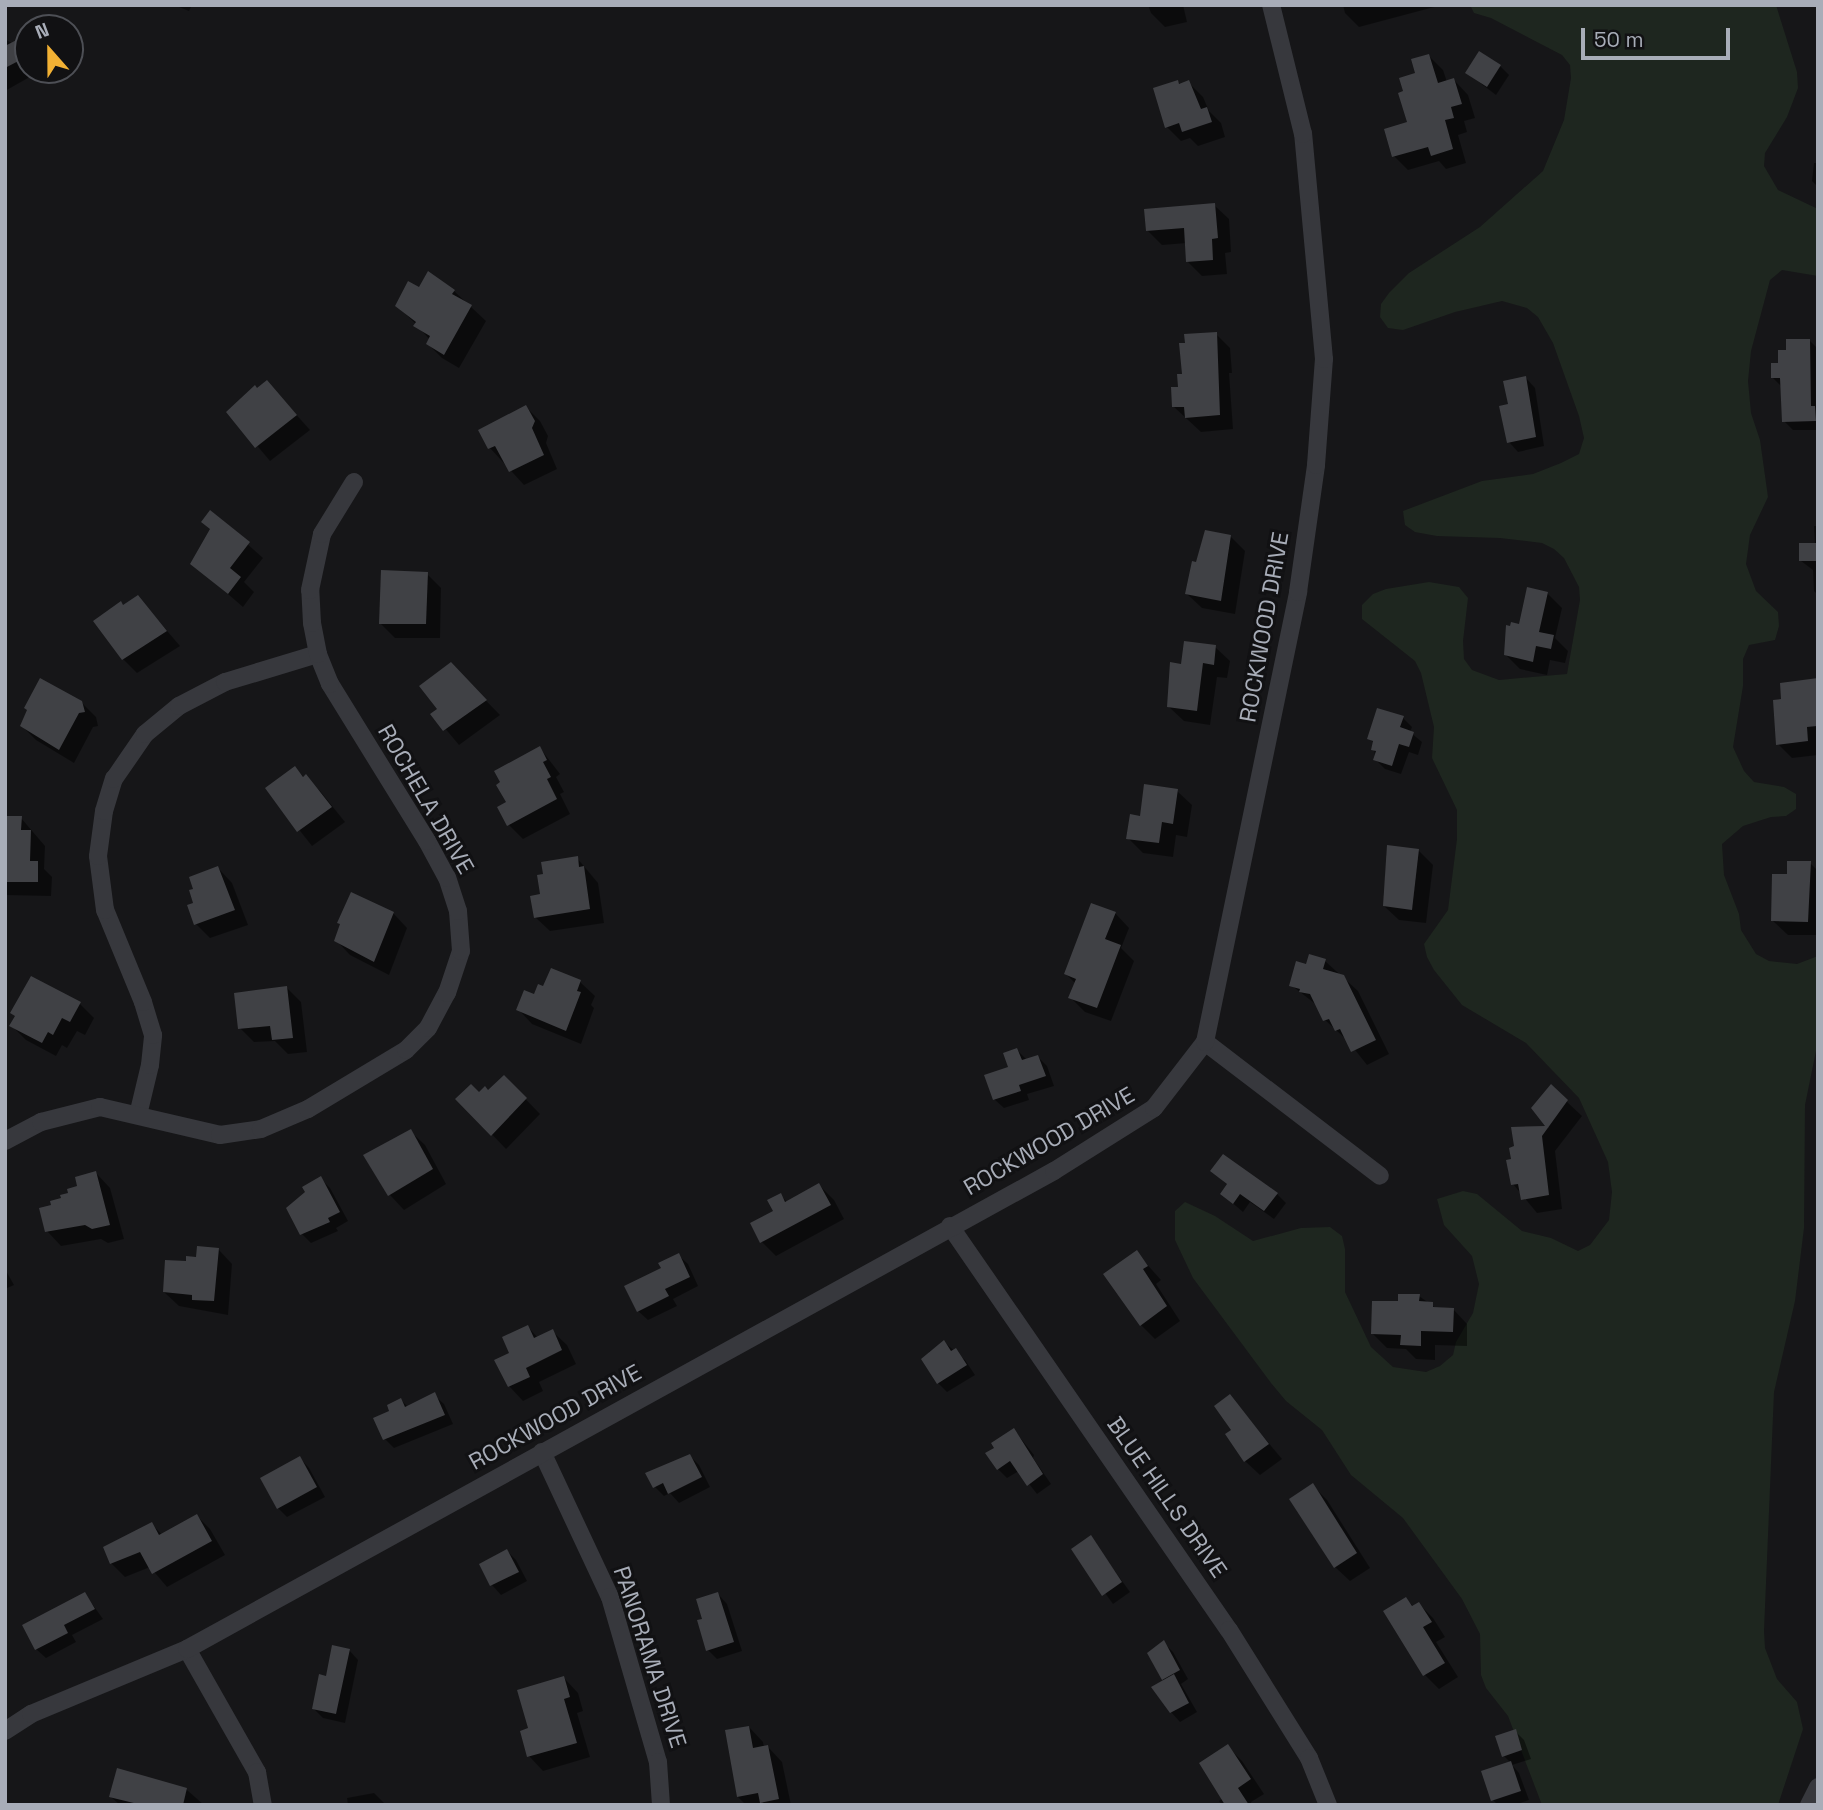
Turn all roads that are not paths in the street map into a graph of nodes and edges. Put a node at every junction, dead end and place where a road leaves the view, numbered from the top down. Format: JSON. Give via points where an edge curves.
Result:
{"nodes":[{"id":1,"x":1271,"y":5,"type":"edge"},
{"id":2,"x":354,"y":482,"type":"dead end"},
{"id":3,"x":318,"y":654,"type":"junction"},
{"id":4,"x":1205,"y":1042,"type":"junction"},
{"id":5,"x":138,"y":1115,"type":"junction"},
{"id":6,"x":5,"y":1141,"type":"edge"},
{"id":7,"x":1380,"y":1176,"type":"dead end"},
{"id":8,"x":950,"y":1226,"type":"junction"},
{"id":9,"x":541,"y":1452,"type":"junction"},
{"id":10,"x":187,"y":1649,"type":"junction"},
{"id":11,"x":5,"y":1731,"type":"edge"},
{"id":12,"x":1818,"y":1787,"type":"edge"},
{"id":13,"x":263,"y":1805,"type":"edge"},
{"id":14,"x":661,"y":1805,"type":"edge"},
{"id":15,"x":1328,"y":1805,"type":"edge"},
{"id":16,"x":1809,"y":1805,"type":"edge"}],
"edges":[{"from":1,"to":4,"type":"street","name":"ROCKWOOD DRIVE","via":[[1303,134],[1324,359],[1316,465],[1298,592]]},
{"from":2,"to":3,"type":"street","name":"ROCHELA DRIVE","via":[[321,534],[314,559],[310,590]]},
{"from":3,"to":5,"type":"street","via":[[225,682],[179,706],[145,734],[114,779],[98,856],[106,910],[153,1035]]},
{"from":3,"to":5,"type":"street","name":"ROCHELA DRIVE","via":[[330,684],[447,878],[458,911],[461,951],[447,993],[428,1028],[406,1050],[308,1109],[261,1129],[220,1135]]},
{"from":4,"to":7,"type":"street"},
{"from":4,"to":8,"type":"street","name":"ROCKWOOD DRIVE","via":[[1154,1108],[1054,1171]]},
{"from":5,"to":6,"type":"street","name":"ROCHELA DRIVE","via":[[100,1107],[71,1112]]},
{"from":8,"to":9,"type":"street","name":"ROCKWOOD DRIVE"},
{"from":8,"to":15,"type":"street","name":"BLUE HILLS DRIVE","via":[[1229,1630],[1309,1758]]},
{"from":9,"to":10,"type":"street","name":"ROCKWOOD DRIVE"},
{"from":9,"to":14,"type":"street","name":"PANORAMA DRIVE","via":[[610,1597],[658,1762]]},
{"from":10,"to":11,"type":"street","name":"ROCKWOOD DRIVE","via":[[31,1714]]},
{"from":10,"to":13,"type":"street","via":[[257,1772]]},
{"from":12,"to":16,"type":"street"}]}
